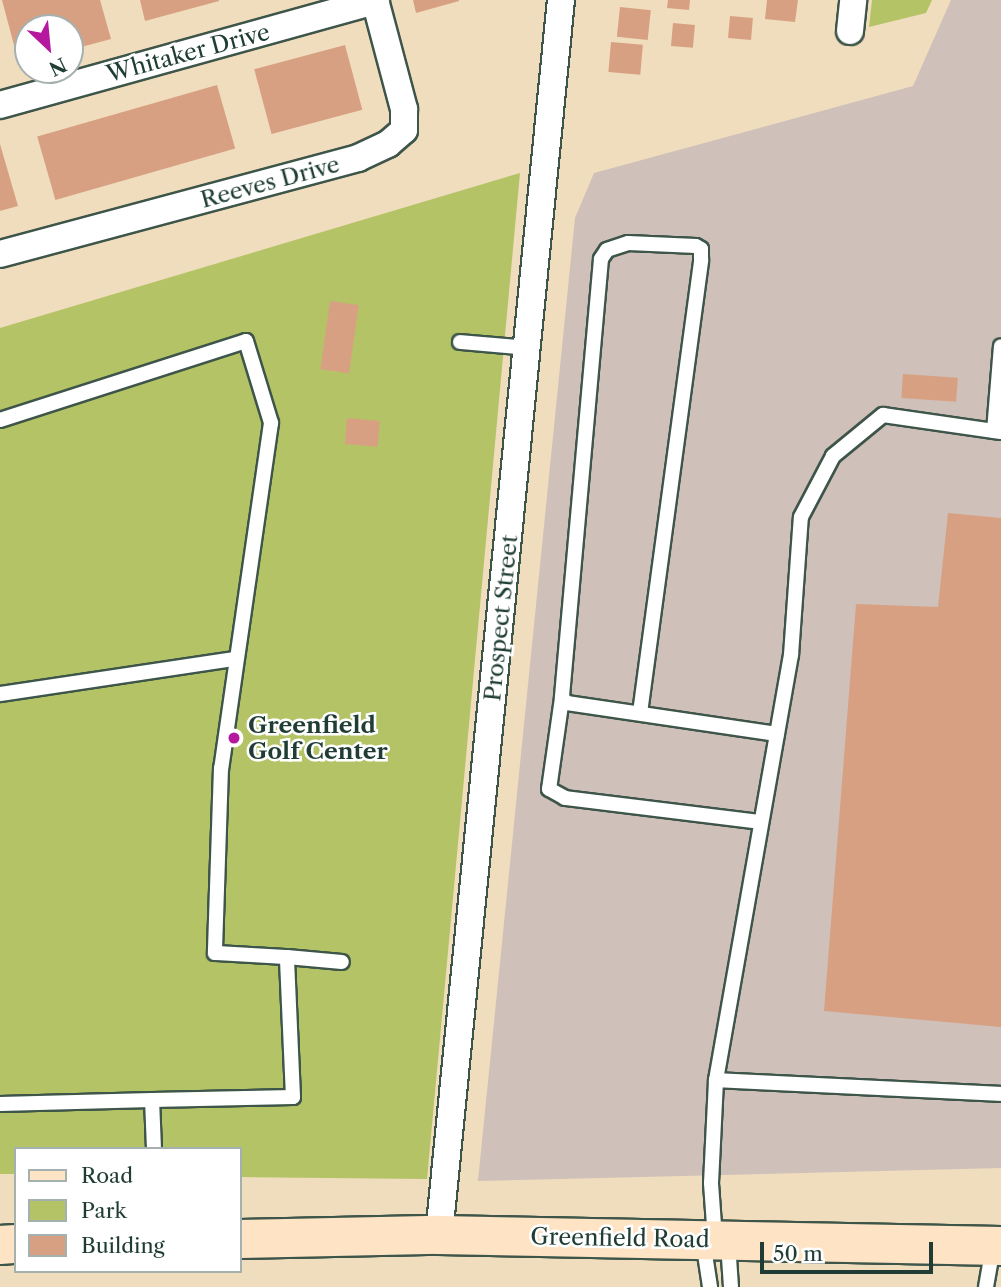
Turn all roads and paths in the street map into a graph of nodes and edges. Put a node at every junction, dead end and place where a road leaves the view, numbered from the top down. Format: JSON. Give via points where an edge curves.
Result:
{"nodes":[{"id":1,"x":561,"y":0,"type":"edge"},
{"id":2,"x":853,"y":0,"type":"edge"},
{"id":3,"x":376,"y":1,"type":"edge"},
{"id":4,"x":850,"y":31,"type":"dead end"},
{"id":5,"x":0,"y":105,"type":"edge"},
{"id":6,"x":0,"y":254,"type":"edge"},
{"id":7,"x":460,"y":342,"type":"dead end"},
{"id":8,"x":1001,"y":346,"type":"edge"},
{"id":9,"x":527,"y":348,"type":"junction"},
{"id":10,"x":0,"y":420,"type":"edge"},
{"id":11,"x":998,"y":431,"type":"edge"},
{"id":12,"x":234,"y":659,"type":"junction"},
{"id":13,"x":0,"y":694,"type":"edge"},
{"id":14,"x":562,"y":698,"type":"junction"},
{"id":15,"x":640,"y":713,"type":"junction"},
{"id":16,"x":777,"y":734,"type":"junction"},
{"id":17,"x":761,"y":821,"type":"junction"},
{"id":18,"x":287,"y":957,"type":"junction"},
{"id":19,"x":342,"y":962,"type":"dead end"},
{"id":20,"x":716,"y":1080,"type":"junction"},
{"id":21,"x":1001,"y":1094,"type":"edge"},
{"id":22,"x":152,"y":1100,"type":"junction"},
{"id":23,"x":0,"y":1104,"type":"edge"},
{"id":24,"x":154,"y":1147,"type":"edge"},
{"id":25,"x":439,"y":1235,"type":"junction"},
{"id":26,"x":242,"y":1239,"type":"edge"},
{"id":27,"x":715,"y":1240,"type":"junction"},
{"id":28,"x":997,"y":1246,"type":"edge"},
{"id":29,"x":710,"y":1287,"type":"edge"},
{"id":30,"x":731,"y":1287,"type":"edge"},
{"id":31,"x":986,"y":1287,"type":"edge"}],
"edges":[{"from":1,"to":9,"type":"street","name":"Prospect Street"},
{"from":2,"to":4,"type":"street"},
{"from":3,"to":5,"type":"street","name":"Whitaker Drive"},
{"from":3,"to":6,"type":"street","name":"Reeves Drive","via":[[404,108],[404,130],[388,144],[358,158]]},
{"from":7,"to":9,"type":"lane"},
{"from":8,"to":11,"type":"lane"},
{"from":9,"to":25,"type":"street","name":"Prospect Street"},
{"from":10,"to":12,"type":"lane","via":[[246,341],[271,423]]},
{"from":11,"to":16,"type":"lane","via":[[883,415],[832,456],[801,517],[791,655]]},
{"from":12,"to":13,"type":"lane"},
{"from":12,"to":18,"type":"lane","via":[[221,768],[215,953]]},
{"from":14,"to":15,"type":"lane"},
{"from":14,"to":15,"type":"lane","via":[[601,259],[607,250],[628,243],[696,246],[701,258]]},
{"from":14,"to":17,"type":"lane","via":[[549,789],[565,798]]},
{"from":15,"to":16,"type":"lane"},
{"from":16,"to":17,"type":"lane"},
{"from":17,"to":20,"type":"lane"},
{"from":18,"to":19,"type":"lane"},
{"from":18,"to":22,"type":"lane","via":[[293,1097]]},
{"from":20,"to":21,"type":"lane"},
{"from":20,"to":27,"type":"lane","via":[[711,1183]]},
{"from":22,"to":23,"type":"lane"},
{"from":22,"to":24,"type":"lane"},
{"from":25,"to":26,"type":"main road","name":"Greenfield Road"},
{"from":25,"to":27,"type":"main road","name":"Greenfield Road"},
{"from":27,"to":28,"type":"main road","name":"Greenfield Road"},
{"from":27,"to":29,"type":"lane"},
{"from":27,"to":30,"type":"lane"},
{"from":28,"to":31,"type":"lane"}]}
